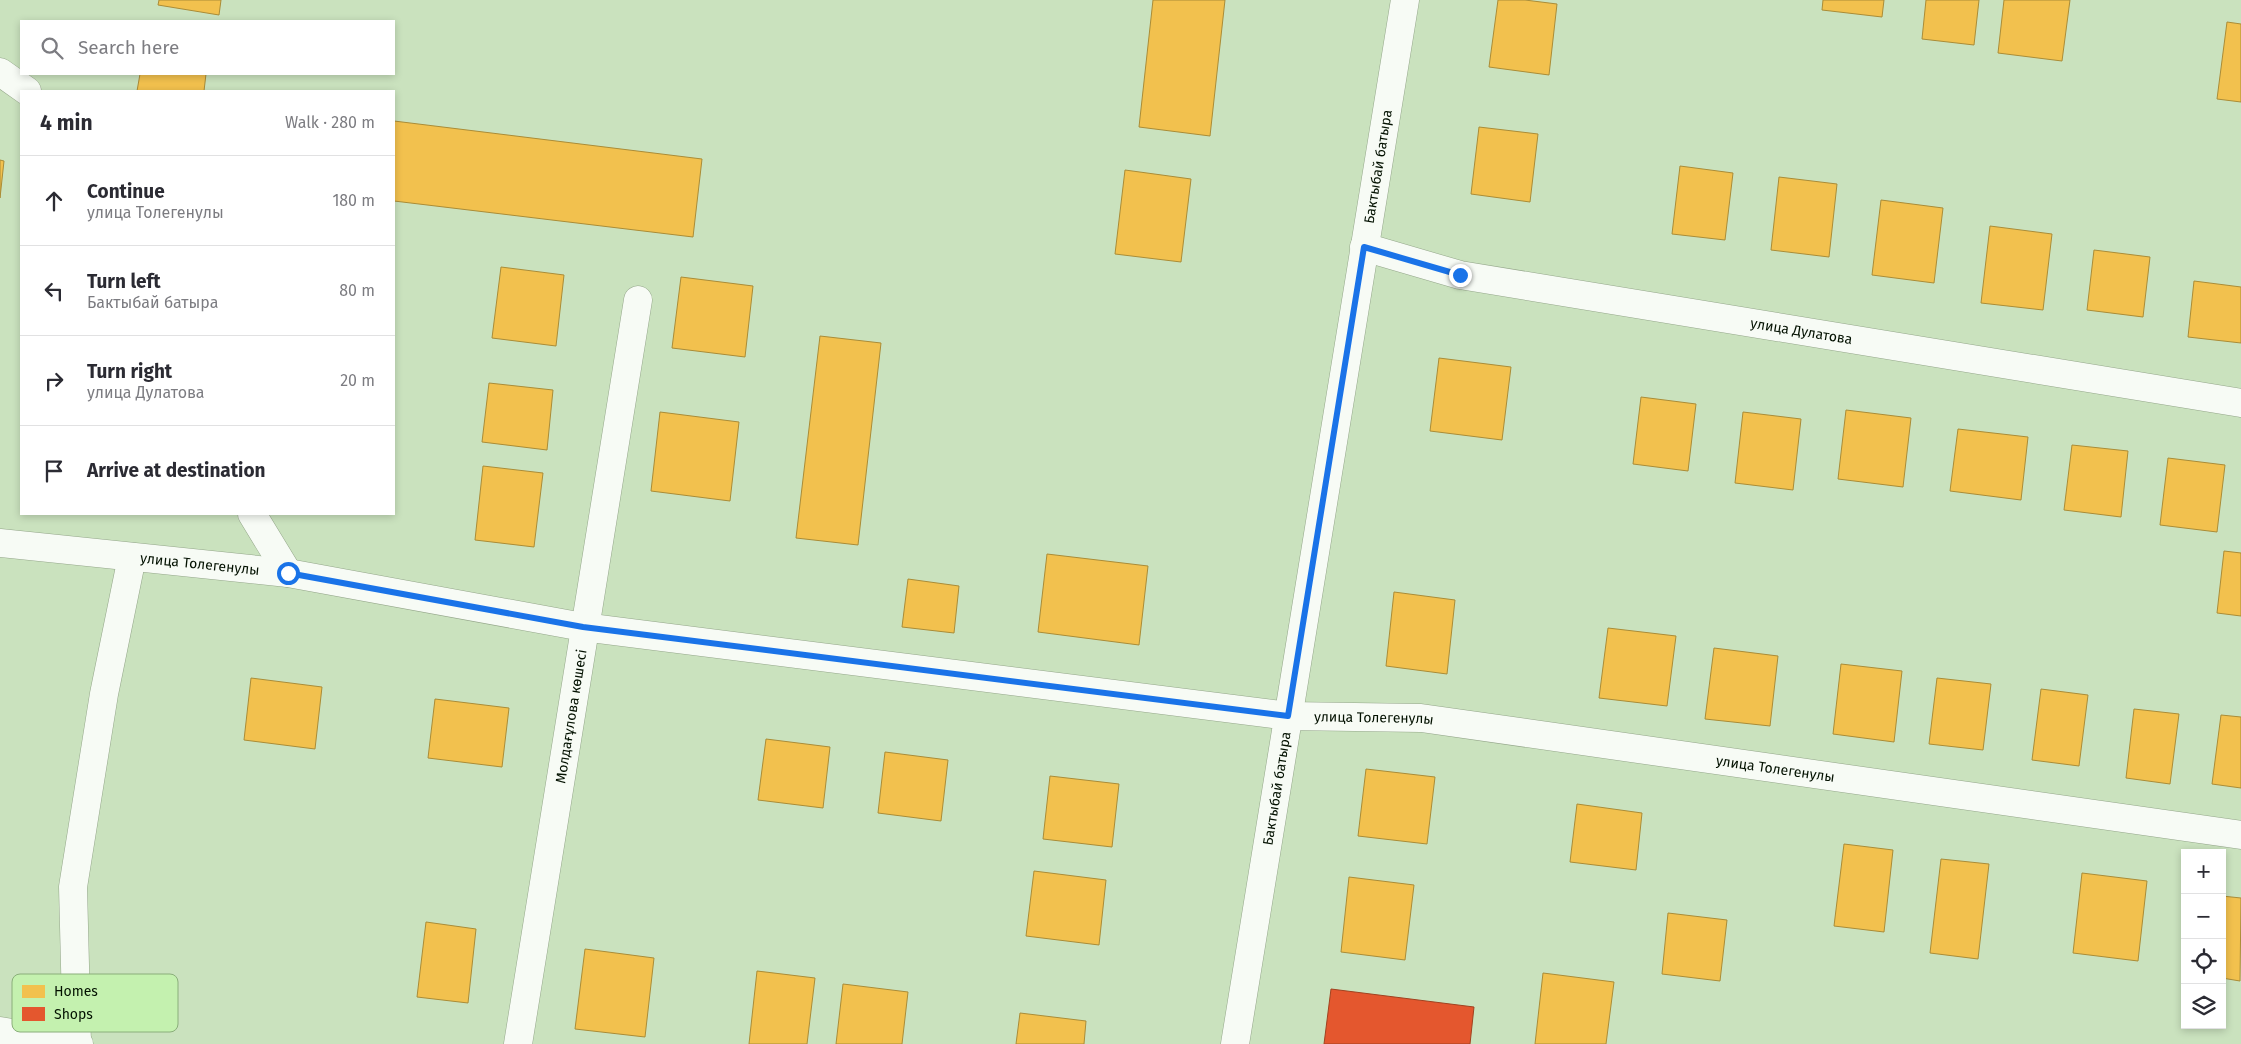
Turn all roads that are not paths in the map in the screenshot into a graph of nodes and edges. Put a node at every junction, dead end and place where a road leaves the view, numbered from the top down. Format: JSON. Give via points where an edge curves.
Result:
{"nodes":[{"id":1,"x":1405,"y":0,"type":"edge"},
{"id":2,"x":0,"y":72,"type":"edge"},
{"id":3,"x":26,"y":90,"type":"edge"},
{"id":4,"x":1364,"y":247,"type":"junction"},
{"id":5,"x":638,"y":300,"type":"dead end"},
{"id":6,"x":2241,"y":403,"type":"edge"},
{"id":7,"x":253,"y":515,"type":"edge"},
{"id":8,"x":0,"y":543,"type":"edge"},
{"id":9,"x":132,"y":557,"type":"junction"},
{"id":10,"x":288,"y":573,"type":"junction"},
{"id":11,"x":583,"y":627,"type":"junction"},
{"id":12,"x":1288,"y":716,"type":"junction"},
{"id":13,"x":2241,"y":835,"type":"edge"},
{"id":14,"x":76,"y":974,"type":"edge"},
{"id":15,"x":0,"y":1031,"type":"edge"},
{"id":16,"x":78,"y":1044,"type":"edge"},
{"id":17,"x":518,"y":1044,"type":"edge"},
{"id":18,"x":1236,"y":1044,"type":"edge"}],
"edges":[{"from":1,"to":4,"type":"street","name":"Бактыбай батыра"},
{"from":2,"to":3,"type":"street"},
{"from":4,"to":6,"type":"street","name":"улица Дулатова","via":[[1460,275]]},
{"from":4,"to":12,"type":"street","name":"Бактыбай батыра"},
{"from":5,"to":11,"type":"street","name":"Молдағұлова көшесі"},
{"from":7,"to":10,"type":"street"},
{"from":8,"to":9,"type":"street","name":"улица Толегенулы"},
{"from":9,"to":10,"type":"street","name":"улица Толегенулы"},
{"from":9,"to":14,"type":"street","via":[[104,694],[73,887]]},
{"from":10,"to":11,"type":"street","name":"улица Толегенулы"},
{"from":11,"to":12,"type":"street","name":"улица Толегенулы"},
{"from":11,"to":17,"type":"street","name":"Молдағұлова көшесі"},
{"from":12,"to":13,"type":"street","name":"улица Толегенулы","via":[[1421,718]]},
{"from":12,"to":18,"type":"street","name":"Бактыбай батыра"},
{"from":15,"to":16,"type":"street"}]}
